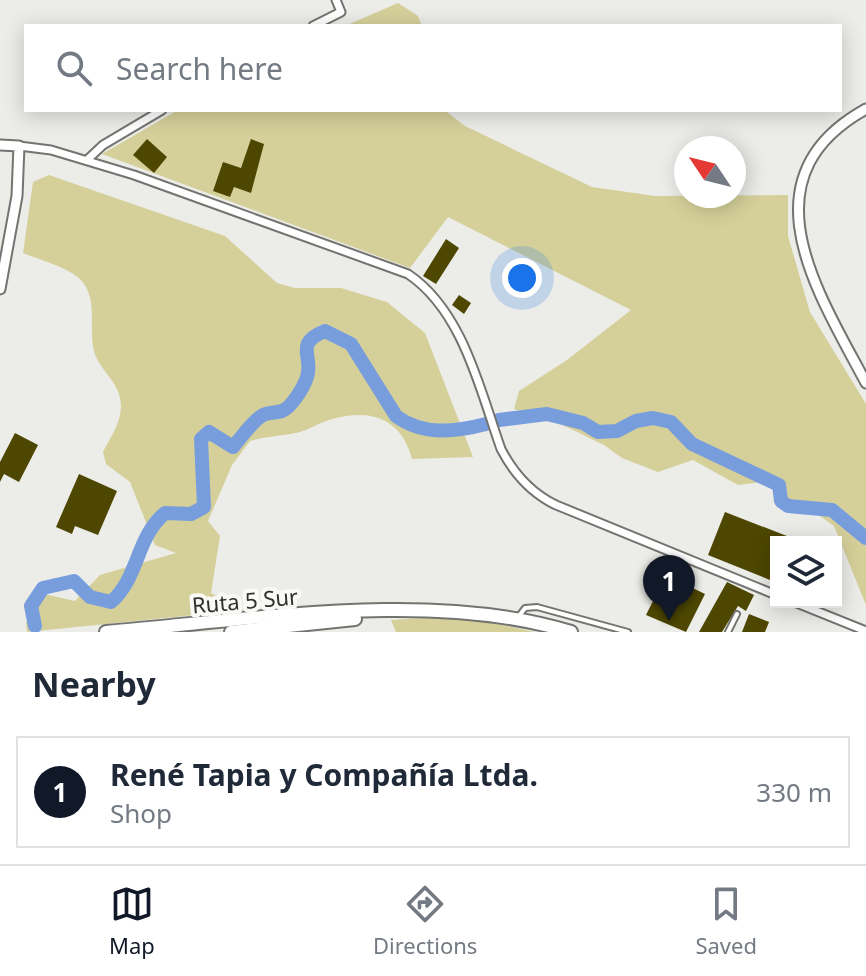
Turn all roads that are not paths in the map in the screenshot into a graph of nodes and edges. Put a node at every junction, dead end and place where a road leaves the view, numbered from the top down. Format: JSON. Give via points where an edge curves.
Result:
{"nodes":[{"id":1,"x":336,"y":0,"type":"edge"},
{"id":2,"x":317,"y":24,"type":"edge"},
{"id":3,"x":866,"y":109,"type":"edge"},
{"id":4,"x":159,"y":112,"type":"edge"},
{"id":5,"x":0,"y":145,"type":"edge"},
{"id":6,"x":19,"y":146,"type":"junction"},
{"id":7,"x":87,"y":160,"type":"junction"},
{"id":8,"x":0,"y":289,"type":"edge"},
{"id":9,"x":866,"y":383,"type":"edge"},
{"id":10,"x":770,"y":593,"type":"edge"},
{"id":11,"x":809,"y":608,"type":"edge"},
{"id":12,"x":387,"y":612,"type":"junction"},
{"id":13,"x":737,"y":614,"type":"dead end"},
{"id":14,"x":518,"y":618,"type":"junction"},
{"id":15,"x":195,"y":629,"type":"edge"},
{"id":16,"x":172,"y":630,"type":"edge"},
{"id":17,"x":866,"y":631,"type":"edge"},
{"id":18,"x":106,"y":632,"type":"edge"},
{"id":19,"x":231,"y":632,"type":"edge"},
{"id":20,"x":571,"y":632,"type":"edge"},
{"id":21,"x":628,"y":632,"type":"edge"},
{"id":22,"x":728,"y":632,"type":"edge"}],
"edges":[{"from":1,"to":2,"type":"street","via":[[341,12]]},
{"from":3,"to":9,"type":"street","via":[[836,129],[814,156],[801,190],[799,221],[816,290]]},
{"from":4,"to":7,"type":"street"},
{"from":5,"to":6,"type":"street"},
{"from":6,"to":7,"type":"street"},
{"from":6,"to":8,"type":"street","via":[[17,196]]},
{"from":7,"to":10,"type":"street","via":[[408,274],[430,292],[451,323],[501,449],[527,486],[556,505]]},
{"from":11,"to":17,"type":"street"},
{"from":12,"to":14,"type":"highway","name":"Ruta 5 Sur","via":[[451,610]]},
{"from":12,"to":15,"type":"highway","name":"Ruta 5 Sur"},
{"from":12,"to":19,"type":"highway","name":"Ruta 5 Sur"},
{"from":13,"to":22,"type":"lane"},
{"from":14,"to":20,"type":"highway","name":"Ruta 5 Sur"},
{"from":14,"to":21,"type":"lane","via":[[523,610],[537,607]]},
{"from":15,"to":16,"type":"highway","name":"Ruta 5 Sur"},
{"from":16,"to":18,"type":"highway","name":"Ruta 5 Sur"}]}
